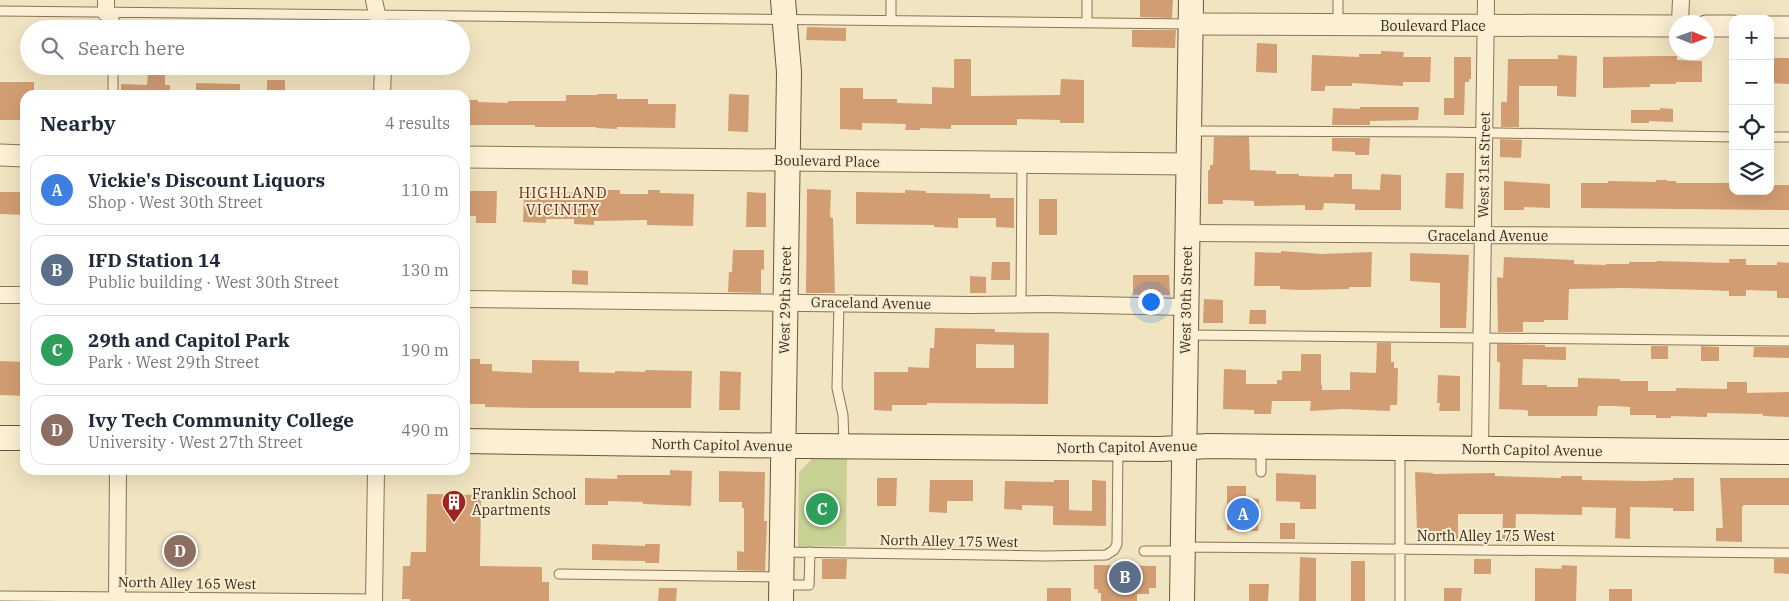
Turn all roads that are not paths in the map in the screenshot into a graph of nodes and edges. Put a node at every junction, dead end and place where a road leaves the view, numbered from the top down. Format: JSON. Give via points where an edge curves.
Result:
{"nodes":[{"id":1,"x":891,"y":0,"type":"edge"},
{"id":2,"x":1087,"y":0,"type":"edge"},
{"id":3,"x":1191,"y":0,"type":"edge"},
{"id":4,"x":1338,"y":0,"type":"edge"},
{"id":5,"x":1486,"y":0,"type":"edge"},
{"id":6,"x":1680,"y":0,"type":"edge"},
{"id":7,"x":109,"y":8,"type":"edge"},
{"id":8,"x":784,"y":10,"type":"edge"},
{"id":9,"x":0,"y":11,"type":"edge"},
{"id":10,"x":377,"y":15,"type":"edge"},
{"id":11,"x":1680,"y":15,"type":"edge"},
{"id":12,"x":891,"y":21,"type":"junction"},
{"id":13,"x":1087,"y":23,"type":"junction"},
{"id":14,"x":1190,"y":24,"type":"junction"},
{"id":15,"x":1338,"y":26,"type":"junction"},
{"id":16,"x":1486,"y":26,"type":"junction"},
{"id":17,"x":1669,"y":26,"type":"edge"},
{"id":18,"x":1714,"y":26,"type":"edge"},
{"id":19,"x":1729,"y":26,"type":"edge"},
{"id":20,"x":1774,"y":27,"type":"edge"},
{"id":21,"x":1789,"y":27,"type":"edge"},
{"id":22,"x":113,"y":75,"type":"edge"},
{"id":23,"x":382,"y":75,"type":"edge"},
{"id":24,"x":113,"y":90,"type":"edge"},
{"id":25,"x":382,"y":90,"type":"edge"},
{"id":26,"x":1190,"y":131,"type":"junction"},
{"id":27,"x":1484,"y":133,"type":"junction"},
{"id":28,"x":1729,"y":137,"type":"edge"},
{"id":29,"x":1774,"y":137,"type":"edge"},
{"id":30,"x":1789,"y":137,"type":"edge"},
{"id":31,"x":0,"y":155,"type":"edge"},
{"id":32,"x":20,"y":156,"type":"edge"},
{"id":33,"x":470,"y":157,"type":"edge"},
{"id":34,"x":787,"y":160,"type":"junction"},
{"id":35,"x":1022,"y":163,"type":"junction"},
{"id":36,"x":1189,"y":164,"type":"junction"},
{"id":37,"x":1188,"y":233,"type":"junction"},
{"id":38,"x":1484,"y":236,"type":"junction"},
{"id":39,"x":1789,"y":237,"type":"edge"},
{"id":40,"x":0,"y":295,"type":"edge"},
{"id":41,"x":20,"y":295,"type":"edge"},
{"id":42,"x":470,"y":298,"type":"edge"},
{"id":43,"x":785,"y":302,"type":"junction"},
{"id":44,"x":839,"y":303,"type":"junction"},
{"id":45,"x":1021,"y":304,"type":"junction"},
{"id":46,"x":1186,"y":307,"type":"junction"},
{"id":47,"x":1186,"y":334,"type":"junction"},
{"id":48,"x":1482,"y":338,"type":"junction"},
{"id":49,"x":1789,"y":341,"type":"edge"},
{"id":50,"x":0,"y":438,"type":"edge"},
{"id":51,"x":20,"y":438,"type":"edge"},
{"id":52,"x":470,"y":441,"type":"edge"},
{"id":53,"x":782,"y":446,"type":"junction"},
{"id":54,"x":844,"y":446,"type":"junction"},
{"id":55,"x":1184,"y":447,"type":"junction"},
{"id":56,"x":1261,"y":447,"type":"junction"},
{"id":57,"x":1118,"y":448,"type":"junction"},
{"id":58,"x":1400,"y":449,"type":"junction"},
{"id":59,"x":1480,"y":449,"type":"junction"},
{"id":60,"x":1789,"y":452,"type":"edge"},
{"id":61,"x":1261,"y":472,"type":"dead end"},
{"id":62,"x":118,"y":475,"type":"edge"},
{"id":63,"x":376,"y":475,"type":"edge"},
{"id":64,"x":1182,"y":549,"type":"junction"},
{"id":65,"x":1400,"y":550,"type":"junction"},
{"id":66,"x":1144,"y":551,"type":"dead end"},
{"id":67,"x":782,"y":552,"type":"junction"},
{"id":68,"x":810,"y":552,"type":"junction"},
{"id":69,"x":1789,"y":553,"type":"edge"},
{"id":70,"x":559,"y":574,"type":"dead end"},
{"id":71,"x":781,"y":588,"type":"edge"},
{"id":72,"x":0,"y":596,"type":"edge"},
{"id":73,"x":118,"y":598,"type":"edge"},
{"id":74,"x":82,"y":599,"type":"edge"},
{"id":75,"x":374,"y":600,"type":"edge"},
{"id":76,"x":1182,"y":601,"type":"edge"},
{"id":77,"x":1400,"y":601,"type":"edge"}],
"edges":[{"from":1,"to":12,"type":"lane"},
{"from":2,"to":13,"type":"lane"},
{"from":3,"to":14,"type":"main road","name":"West 30th Street"},
{"from":4,"to":15,"type":"lane"},
{"from":5,"to":16,"type":"street","name":"West 31st Street"},
{"from":6,"to":11,"type":"street"},
{"from":7,"to":9,"type":"lane"},
{"from":7,"to":10,"type":"lane"},
{"from":8,"to":10,"type":"lane"},
{"from":8,"to":12,"type":"lane"},
{"from":8,"to":34,"type":"main road","name":"West 29th Street","via":[[789,72]]},
{"from":12,"to":13,"type":"lane"},
{"from":13,"to":14,"type":"lane"},
{"from":14,"to":15,"type":"street","name":"Boulevard Place"},
{"from":14,"to":26,"type":"main road","name":"West 30th Street"},
{"from":15,"to":16,"type":"street","name":"Boulevard Place"},
{"from":16,"to":17,"type":"street","name":"Boulevard Place"},
{"from":16,"to":27,"type":"street","name":"West 31st Street"},
{"from":18,"to":19,"type":"street"},
{"from":20,"to":21,"type":"street"},
{"from":22,"to":24,"type":"lane"},
{"from":23,"to":25,"type":"street"},
{"from":26,"to":27,"type":"lane"},
{"from":26,"to":36,"type":"main road","name":"West 30th Street"},
{"from":27,"to":28,"type":"lane"},
{"from":27,"to":38,"type":"street","name":"West 31st Street"},
{"from":29,"to":30,"type":"lane"},
{"from":31,"to":32,"type":"street"},
{"from":33,"to":34,"type":"street","name":"Boulevard Place"},
{"from":34,"to":35,"type":"street","name":"Boulevard Place"},
{"from":34,"to":43,"type":"main road","name":"West 29th Street"},
{"from":35,"to":36,"type":"street","name":"Boulevard Place"},
{"from":35,"to":45,"type":"lane"},
{"from":36,"to":37,"type":"main road","name":"West 30th Street"},
{"from":37,"to":38,"type":"street","name":"Graceland Avenue"},
{"from":37,"to":46,"type":"main road","name":"West 30th Street"},
{"from":38,"to":39,"type":"street","name":"Graceland Avenue"},
{"from":38,"to":48,"type":"street","name":"West 31st Street"},
{"from":40,"to":41,"type":"street"},
{"from":42,"to":43,"type":"street","name":"Graceland Avenue"},
{"from":43,"to":44,"type":"street","name":"Graceland Avenue"},
{"from":43,"to":53,"type":"main road","name":"West 29th Street"},
{"from":44,"to":45,"type":"street","name":"Graceland Avenue"},
{"from":44,"to":54,"type":"lane","via":[[837,388]]},
{"from":45,"to":46,"type":"street","name":"Graceland Avenue"},
{"from":46,"to":47,"type":"main road","name":"West 30th Street"},
{"from":47,"to":48,"type":"lane"},
{"from":47,"to":55,"type":"main road","name":"West 30th Street"},
{"from":48,"to":49,"type":"lane"},
{"from":48,"to":59,"type":"street","name":"West 31st Street"},
{"from":50,"to":51,"type":"main road"},
{"from":52,"to":53,"type":"main road","name":"North Capitol Avenue"},
{"from":53,"to":54,"type":"main road","name":"North Capitol Avenue"},
{"from":53,"to":67,"type":"main road","name":"West 29th Street"},
{"from":54,"to":57,"type":"main road","name":"North Capitol Avenue"},
{"from":55,"to":56,"type":"main road","name":"North Capitol Avenue"},
{"from":55,"to":57,"type":"main road","name":"North Capitol Avenue"},
{"from":55,"to":64,"type":"main road","name":"West 30th Street"},
{"from":56,"to":58,"type":"main road","name":"North Capitol Avenue"},
{"from":56,"to":61,"type":"lane"},
{"from":57,"to":68,"type":"lane","name":"North Alley 175 West","via":[[1117,544],[1106,555]]},
{"from":58,"to":59,"type":"main road","name":"North Capitol Avenue"},
{"from":58,"to":65,"type":"lane"},
{"from":59,"to":60,"type":"main road","name":"North Capitol Avenue"},
{"from":62,"to":73,"type":"street"},
{"from":63,"to":75,"type":"street"},
{"from":64,"to":65,"type":"lane","name":"North Alley 175 West"},
{"from":64,"to":66,"type":"lane","name":"North Alley 175 West"},
{"from":64,"to":76,"type":"main road","name":"West 30th Street"},
{"from":65,"to":69,"type":"lane","name":"North Alley 175 West"},
{"from":65,"to":77,"type":"lane"},
{"from":67,"to":68,"type":"lane","name":"North Alley 175 West"},
{"from":67,"to":71,"type":"main road","name":"West 29th Street"},
{"from":68,"to":71,"type":"lane","via":[[809,585]]},
{"from":70,"to":71,"type":"lane"},
{"from":72,"to":74,"type":"lane","name":"North Alley 165 West"},
{"from":73,"to":74,"type":"lane","name":"North Alley 165 West"},
{"from":73,"to":75,"type":"lane","name":"North Alley 165 West"}]}
